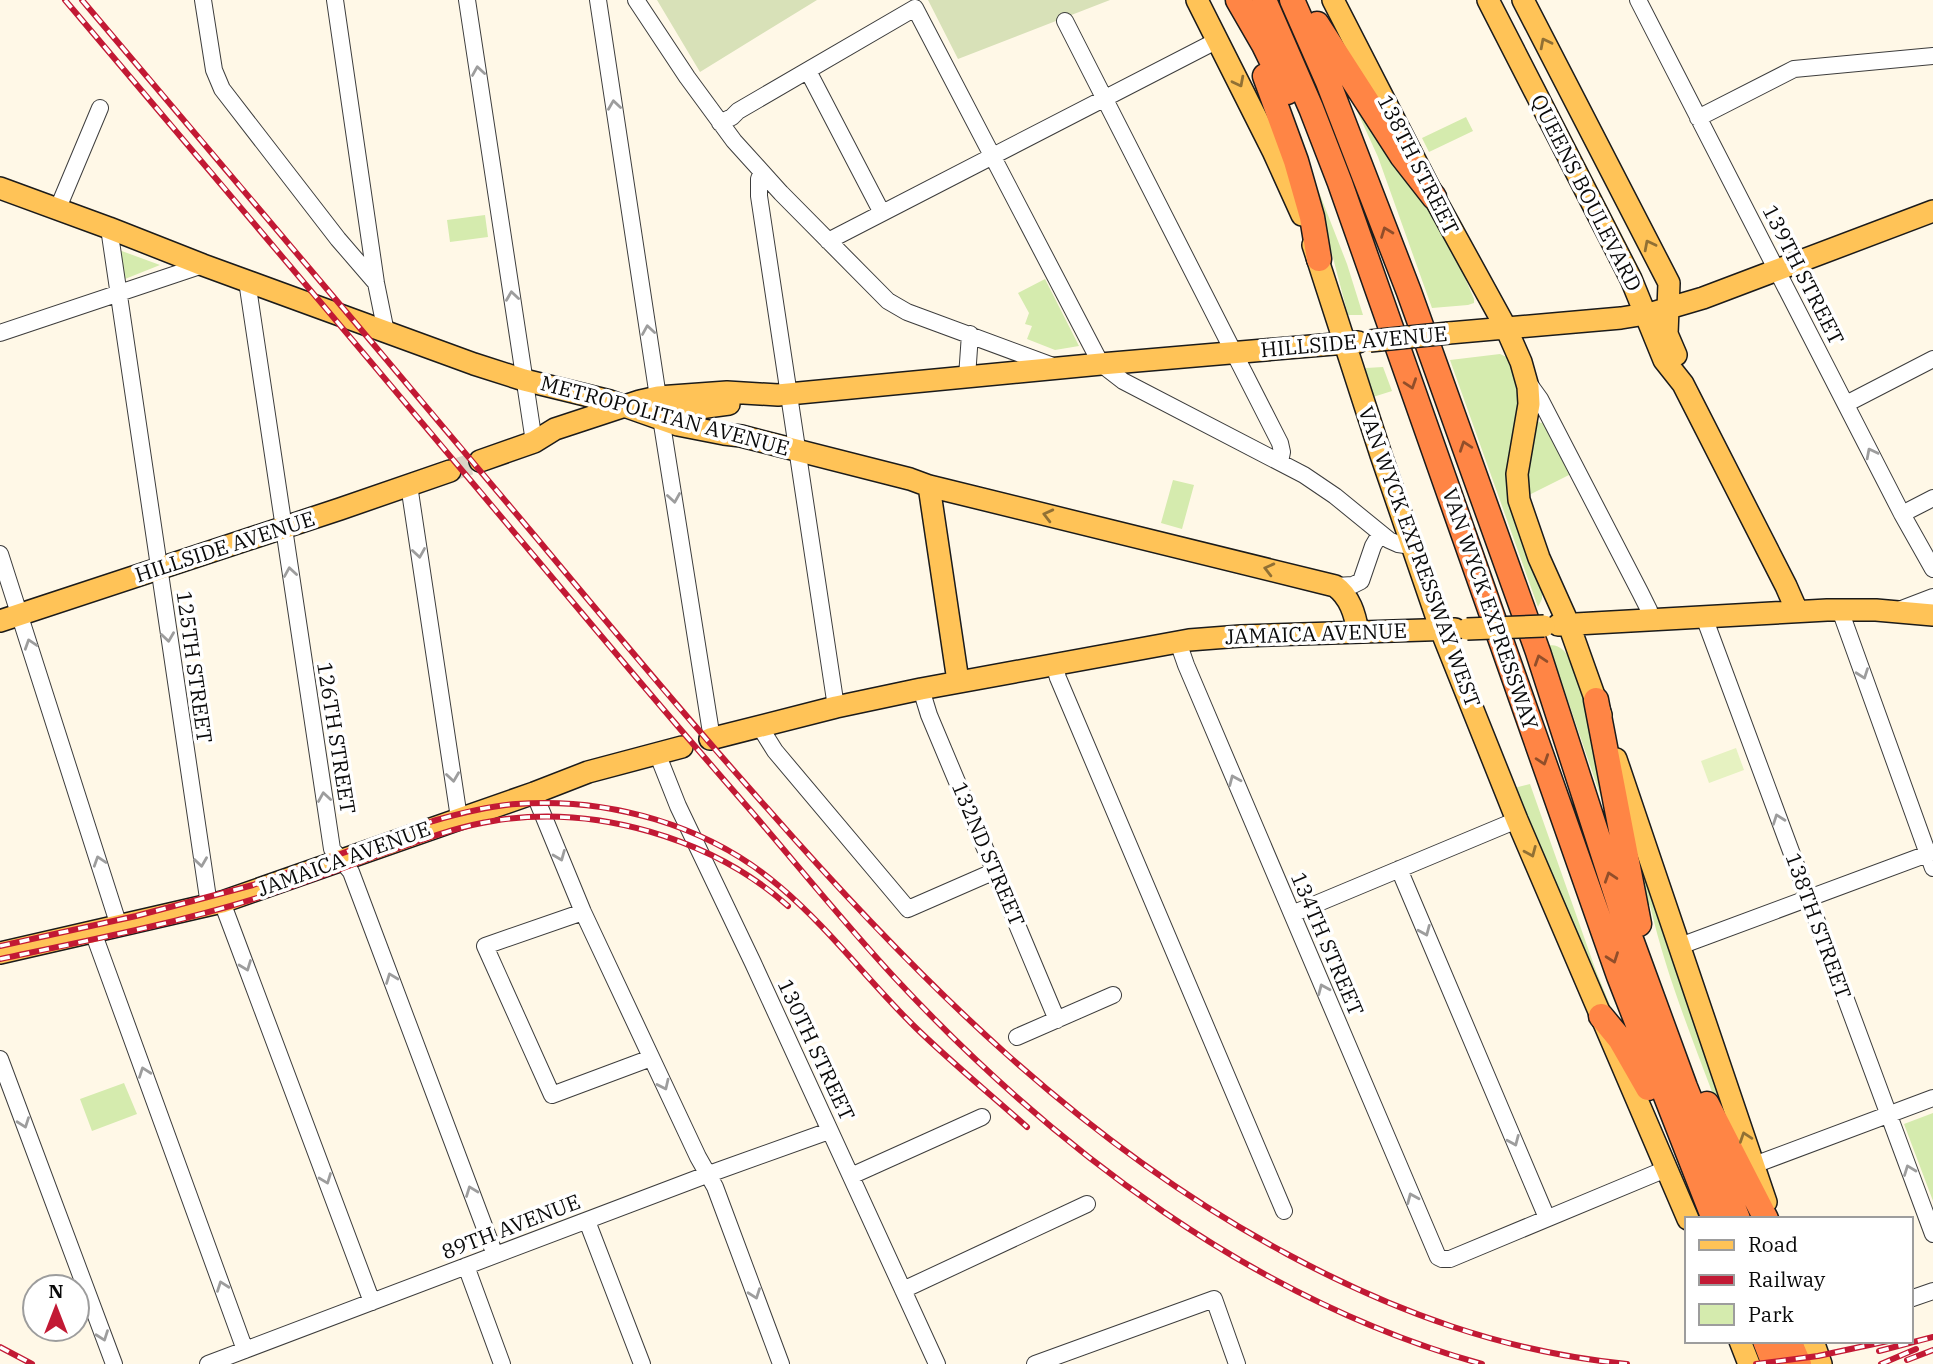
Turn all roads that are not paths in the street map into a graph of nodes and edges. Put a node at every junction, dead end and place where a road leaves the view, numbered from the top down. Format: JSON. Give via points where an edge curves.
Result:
{"nodes":[{"id":1,"x":203,"y":0,"type":"edge"},
{"id":2,"x":335,"y":0,"type":"edge"},
{"id":3,"x":467,"y":0,"type":"edge"},
{"id":4,"x":636,"y":0,"type":"edge"},
{"id":5,"x":1197,"y":0,"type":"edge"},
{"id":6,"x":1237,"y":0,"type":"edge"},
{"id":7,"x":1264,"y":0,"type":"edge"},
{"id":8,"x":1292,"y":0,"type":"edge"},
{"id":9,"x":1302,"y":0,"type":"edge"},
{"id":10,"x":1333,"y":0,"type":"edge"},
{"id":11,"x":1489,"y":0,"type":"edge"},
{"id":12,"x":1522,"y":0,"type":"edge"},
{"id":13,"x":1638,"y":0,"type":"edge"},
{"id":14,"x":602,"y":5,"type":"edge"},
{"id":15,"x":1065,"y":21,"type":"dead end"},
{"id":16,"x":1218,"y":40,"type":"junction"},
{"id":17,"x":1933,"y":55,"type":"edge"},
{"id":18,"x":808,"y":71,"type":"junction"},
{"id":19,"x":1105,"y":99,"type":"junction"},
{"id":20,"x":100,"y":108,"type":"dead end"},
{"id":21,"x":1698,"y":118,"type":"junction"},
{"id":22,"x":720,"y":123,"type":"junction"},
{"id":23,"x":992,"y":156,"type":"junction"},
{"id":24,"x":762,"y":172,"type":"junction"},
{"id":25,"x":0,"y":188,"type":"edge"},
{"id":26,"x":1434,"y":197,"type":"junction"},
{"id":27,"x":58,"y":208,"type":"junction"},
{"id":28,"x":1933,"y":211,"type":"edge"},
{"id":29,"x":882,"y":213,"type":"junction"},
{"id":30,"x":109,"y":228,"type":"junction"},
{"id":31,"x":828,"y":241,"type":"junction"},
{"id":32,"x":1319,"y":259,"type":"junction"},
{"id":33,"x":202,"y":265,"type":"junction"},
{"id":34,"x":1777,"y":270,"type":"junction"},
{"id":35,"x":247,"y":281,"type":"junction"},
{"id":36,"x":376,"y":283,"type":"junction"},
{"id":37,"x":119,"y":294,"type":"junction"},
{"id":38,"x":1380,"y":296,"type":"junction"},
{"id":39,"x":1668,"y":309,"type":"junction"},
{"id":40,"x":1646,"y":314,"type":"junction"},
{"id":41,"x":1506,"y":328,"type":"junction"},
{"id":42,"x":386,"y":332,"type":"junction"},
{"id":43,"x":0,"y":333,"type":"edge"},
{"id":44,"x":970,"y":334,"type":"junction"},
{"id":45,"x":1344,"y":344,"type":"junction"},
{"id":46,"x":1235,"y":353,"type":"junction"},
{"id":47,"x":1933,"y":359,"type":"edge"},
{"id":48,"x":1101,"y":364,"type":"junction"},
{"id":49,"x":1058,"y":369,"type":"junction"},
{"id":50,"x":967,"y":377,"type":"junction"},
{"id":51,"x":524,"y":380,"type":"junction"},
{"id":52,"x":1526,"y":380,"type":"junction"},
{"id":53,"x":1683,"y":384,"type":"junction"},
{"id":54,"x":789,"y":394,"type":"junction"},
{"id":55,"x":758,"y":395,"type":"junction"},
{"id":56,"x":1846,"y":404,"type":"junction"},
{"id":57,"x":626,"y":406,"type":"junction"},
{"id":58,"x":708,"y":408,"type":"junction"},
{"id":59,"x":656,"y":410,"type":"junction"},
{"id":60,"x":741,"y":436,"type":"junction"},
{"id":61,"x":534,"y":442,"type":"junction"},
{"id":62,"x":798,"y":451,"type":"junction"},
{"id":63,"x":480,"y":461,"type":"tunnel mouth"},
{"id":64,"x":1280,"y":462,"type":"junction"},
{"id":65,"x":450,"y":471,"type":"tunnel mouth"},
{"id":66,"x":409,"y":485,"type":"junction"},
{"id":67,"x":929,"y":486,"type":"junction"},
{"id":68,"x":1933,"y":498,"type":"edge"},
{"id":69,"x":1902,"y":514,"type":"junction"},
{"id":70,"x":283,"y":528,"type":"junction"},
{"id":71,"x":1380,"y":534,"type":"junction"},
{"id":72,"x":1412,"y":546,"type":"junction"},
{"id":73,"x":0,"y":554,"type":"edge"},
{"id":74,"x":158,"y":569,"type":"junction"},
{"id":75,"x":1933,"y":569,"type":"edge"},
{"id":76,"x":1335,"y":586,"type":"junction"},
{"id":77,"x":1933,"y":597,"type":"edge"},
{"id":78,"x":1840,"y":610,"type":"junction"},
{"id":79,"x":1797,"y":611,"type":"junction"},
{"id":80,"x":1895,"y":611,"type":"junction"},
{"id":81,"x":1933,"y":615,"type":"edge"},
{"id":82,"x":1704,"y":617,"type":"junction"},
{"id":83,"x":10,"y":618,"type":"edge"},
{"id":84,"x":1651,"y":620,"type":"junction"},
{"id":85,"x":1569,"y":625,"type":"junction"},
{"id":86,"x":1441,"y":629,"type":"junction"},
{"id":87,"x":1358,"y":632,"type":"junction"},
{"id":88,"x":1178,"y":642,"type":"junction"},
{"id":89,"x":1054,"y":664,"type":"junction"},
{"id":90,"x":958,"y":681,"type":"junction"},
{"id":91,"x":921,"y":689,"type":"junction"},
{"id":92,"x":1596,"y":700,"type":"junction"},
{"id":93,"x":836,"y":707,"type":"junction"},
{"id":94,"x":760,"y":727,"type":"junction"},
{"id":95,"x":711,"y":739,"type":"joint"},
{"id":96,"x":682,"y":747,"type":"dead end"},
{"id":97,"x":657,"y":753,"type":"junction"},
{"id":98,"x":534,"y":793,"type":"junction"},
{"id":99,"x":459,"y":818,"type":"junction"},
{"id":100,"x":1517,"y":820,"type":"junction"},
{"id":101,"x":1931,"y":858,"type":"edge"},
{"id":102,"x":343,"y":860,"type":"junction"},
{"id":103,"x":1399,"y":869,"type":"junction"},
{"id":104,"x":995,"y":871,"type":"junction"},
{"id":105,"x":1807,"y":898,"type":"junction"},
{"id":106,"x":216,"y":903,"type":"junction"},
{"id":107,"x":583,"y":912,"type":"junction"},
{"id":108,"x":1292,"y":914,"type":"junction"},
{"id":109,"x":119,"y":926,"type":"junction"},
{"id":110,"x":93,"y":932,"type":"junction"},
{"id":111,"x":1680,"y":946,"type":"junction"},
{"id":112,"x":0,"y":953,"type":"edge"},
{"id":113,"x":1113,"y":995,"type":"dead end"},
{"id":114,"x":1657,"y":1011,"type":"junction"},
{"id":115,"x":1601,"y":1016,"type":"junction"},
{"id":116,"x":1057,"y":1020,"type":"junction"},
{"id":117,"x":1017,"y":1037,"type":"dead end"},
{"id":118,"x":1671,"y":1048,"type":"junction"},
{"id":119,"x":651,"y":1058,"type":"junction"},
{"id":120,"x":0,"y":1059,"type":"edge"},
{"id":121,"x":1933,"y":1098,"type":"edge"},
{"id":122,"x":1888,"y":1115,"type":"junction"},
{"id":123,"x":982,"y":1117,"type":"dead end"},
{"id":124,"x":830,"y":1131,"type":"junction"},
{"id":125,"x":1691,"y":1163,"type":"junction"},
{"id":126,"x":1754,"y":1165,"type":"junction"},
{"id":127,"x":1666,"y":1169,"type":"junction"},
{"id":128,"x":709,"y":1174,"type":"junction"},
{"id":129,"x":850,"y":1176,"type":"junction"},
{"id":130,"x":1087,"y":1203,"type":"dead end"},
{"id":131,"x":1284,"y":1211,"type":"dead end"},
{"id":132,"x":1687,"y":1217,"type":"edge"},
{"id":133,"x":1713,"y":1217,"type":"edge"},
{"id":134,"x":1737,"y":1217,"type":"edge"},
{"id":135,"x":1765,"y":1217,"type":"edge"},
{"id":136,"x":1771,"y":1217,"type":"edge"},
{"id":137,"x":1548,"y":1218,"type":"junction"},
{"id":138,"x":587,"y":1221,"type":"junction"},
{"id":139,"x":1933,"y":1234,"type":"edge"},
{"id":140,"x":495,"y":1255,"type":"junction"},
{"id":141,"x":466,"y":1266,"type":"junction"},
{"id":142,"x":903,"y":1290,"type":"junction"},
{"id":143,"x":1933,"y":1291,"type":"edge"},
{"id":144,"x":1912,"y":1298,"type":"edge"},
{"id":145,"x":372,"y":1302,"type":"junction"},
{"id":146,"x":1741,"y":1343,"type":"edge"},
{"id":147,"x":1766,"y":1343,"type":"edge"},
{"id":148,"x":1790,"y":1343,"type":"edge"},
{"id":149,"x":1814,"y":1343,"type":"edge"},
{"id":150,"x":245,"y":1350,"type":"junction"},
{"id":151,"x":114,"y":1364,"type":"edge"},
{"id":152,"x":208,"y":1364,"type":"edge"},
{"id":153,"x":502,"y":1364,"type":"edge"},
{"id":154,"x":642,"y":1364,"type":"edge"},
{"id":155,"x":781,"y":1364,"type":"edge"},
{"id":156,"x":937,"y":1364,"type":"edge"},
{"id":157,"x":1035,"y":1364,"type":"edge"},
{"id":158,"x":1237,"y":1364,"type":"edge"},
{"id":159,"x":1749,"y":1364,"type":"edge"},
{"id":160,"x":1774,"y":1364,"type":"edge"},
{"id":161,"x":1799,"y":1364,"type":"edge"},
{"id":162,"x":1821,"y":1364,"type":"edge"}],
"edges":[{"from":1,"to":36,"type":"street","via":[[214,71],[222,89]]},
{"from":2,"to":36,"type":"street"},
{"from":51,"to":3,"type":"street","one_way":true},
{"from":4,"to":22,"type":"street"},
{"from":5,"to":16,"type":"main road","name":"VAN WYCK EXPRESSWAY WEST"},
{"from":6,"to":32,"type":"highway","via":[[1296,161]]},
{"from":6,"to":38,"type":"highway","via":[[1264,44],[1331,200]]},
{"from":7,"to":38,"type":"highway","name":"VAN WYCK EXPRESSWAY","via":[[1326,146]]},
{"from":114,"to":8,"type":"highway","name":"VAN WYCK EXPRESSWAY","one_way":true,"via":[[1461,435],[1334,95]]},
{"from":9,"to":26,"type":"highway","via":[[1402,156]]},
{"from":10,"to":26,"type":"main road","name":"138TH STREET"},
{"from":11,"to":40,"type":"main road","name":"QUEENS BOULEVARD"},
{"from":39,"to":12,"type":"main road","name":"QUEENS BOULEVARD","one_way":true,"via":[[1669,283]]},
{"from":13,"to":21,"type":"street","name":"139TH STREET"},
{"from":59,"to":14,"type":"street","one_way":true},
{"from":15,"to":19,"type":"street"},
{"from":16,"to":19,"type":"street"},
{"from":16,"to":32,"type":"main road","name":"VAN WYCK EXPRESSWAY WEST","one_way":true,"via":[[1293,192]]},
{"from":17,"to":21,"type":"street","via":[[1794,69]]},
{"from":18,"to":22,"type":"street"},
{"from":18,"to":23,"type":"street","via":[[915,8]]},
{"from":18,"to":29,"type":"street"},
{"from":19,"to":23,"type":"street"},
{"from":19,"to":46,"type":"street"},
{"from":20,"to":27,"type":"street"},
{"from":21,"to":34,"type":"street","name":"139TH STREET"},
{"from":22,"to":24,"type":"street"},
{"from":23,"to":29,"type":"street"},
{"from":23,"to":48,"type":"street"},
{"from":24,"to":31,"type":"street"},
{"from":24,"to":54,"type":"street","via":[[759,196]]},
{"from":25,"to":27,"type":"main road","name":"METROPOLITAN AVENUE"},
{"from":26,"to":41,"type":"main road","name":"138TH STREET"},
{"from":27,"to":30,"type":"main road","name":"METROPOLITAN AVENUE"},
{"from":28,"to":34,"type":"main road","name":"HILLSIDE AVENUE"},
{"from":29,"to":31,"type":"street"},
{"from":30,"to":33,"type":"main road","name":"METROPOLITAN AVENUE"},
{"from":30,"to":37,"type":"street","name":"125TH STREET"},
{"from":31,"to":44,"type":"street","via":[[893,305]]},
{"from":32,"to":45,"type":"main road","name":"VAN WYCK EXPRESSWAY WEST"},
{"from":33,"to":35,"type":"main road","name":"METROPOLITAN AVENUE"},
{"from":33,"to":37,"type":"street"},
{"from":34,"to":39,"type":"main road","name":"HILLSIDE AVENUE"},
{"from":34,"to":56,"type":"street","name":"139TH STREET"},
{"from":35,"to":42,"type":"main road","name":"METROPOLITAN AVENUE"},
{"from":35,"to":70,"type":"street","name":"126TH STREET"},
{"from":36,"to":42,"type":"street"},
{"from":37,"to":43,"type":"street"},
{"from":37,"to":74,"type":"street","name":"125TH STREET"},
{"from":38,"to":125,"type":"highway","name":"VAN WYCK EXPRESSWAY","one_way":true,"via":[[1605,938]]},
{"from":39,"to":40,"type":"main road","name":"HILLSIDE AVENUE"},
{"from":39,"to":53,"type":"main road","name":"QUEENS BOULEVARD","via":[[1667,334]]},
{"from":40,"to":41,"type":"main road","name":"HILLSIDE AVENUE"},
{"from":40,"to":53,"type":"main road","name":"QUEENS BOULEVARD","via":[[1664,360]]},
{"from":41,"to":45,"type":"main road","name":"HILLSIDE AVENUE","bridge":true},
{"from":41,"to":52,"type":"main road"},
{"from":42,"to":51,"type":"main road","name":"METROPOLITAN AVENUE"},
{"from":44,"to":49,"type":"street"},
{"from":44,"to":50,"type":"street"},
{"from":45,"to":46,"type":"main road","name":"HILLSIDE AVENUE"},
{"from":45,"to":72,"type":"main road","name":"VAN WYCK EXPRESSWAY WEST"},
{"from":46,"to":48,"type":"main road","name":"HILLSIDE AVENUE"},
{"from":46,"to":64,"type":"street","via":[[1280,443]]},
{"from":47,"to":56,"type":"street"},
{"from":48,"to":49,"type":"main road","name":"HILLSIDE AVENUE"},
{"from":48,"to":64,"type":"street","via":[[1123,381]]},
{"from":49,"to":50,"type":"main road","name":"HILLSIDE AVENUE"},
{"from":50,"to":54,"type":"main road","name":"HILLSIDE AVENUE"},
{"from":51,"to":57,"type":"main road","name":"METROPOLITAN AVENUE"},
{"from":51,"to":61,"type":"street"},
{"from":52,"to":84,"type":"street","via":[[1540,399]]},
{"from":52,"to":85,"type":"main road","via":[[1529,404],[1517,474],[1519,499]]},
{"from":53,"to":79,"type":"main road","name":"QUEENS BOULEVARD"},
{"from":54,"to":55,"type":"main road","name":"HILLSIDE AVENUE"},
{"from":54,"to":62,"type":"street"},
{"from":55,"to":58,"type":"main road","name":"HILLSIDE AVENUE"},
{"from":55,"to":59,"type":"main road","name":"HILLSIDE AVENUE","via":[[727,392]]},
{"from":69,"to":56,"type":"street","name":"139TH STREET","one_way":true},
{"from":57,"to":59,"type":"main road","name":"METROPOLITAN AVENUE"},
{"from":57,"to":61,"type":"main road","name":"HILLSIDE AVENUE","via":[[555,429]]},
{"from":58,"to":59,"type":"main road","name":"HILLSIDE AVENUE"},
{"from":58,"to":60,"type":"main road","via":[[712,424]]},
{"from":59,"to":60,"type":"main road","name":"METROPOLITAN AVENUE","via":[[678,425]]},
{"from":59,"to":61,"type":"main road","name":"HILLSIDE AVENUE","via":[[559,442]]},
{"from":59,"to":95,"type":"street","one_way":true},
{"from":60,"to":62,"type":"main road","name":"METROPOLITAN AVENUE"},
{"from":61,"to":63,"type":"main road","name":"HILLSIDE AVENUE"},
{"from":62,"to":67,"type":"main road","name":"METROPOLITAN AVENUE"},
{"from":62,"to":93,"type":"street"},
{"from":64,"to":71,"type":"street","via":[[1313,480]]},
{"from":65,"to":66,"type":"main road","name":"HILLSIDE AVENUE"},
{"from":66,"to":70,"type":"main road","name":"HILLSIDE AVENUE"},
{"from":66,"to":99,"type":"street","one_way":true},
{"from":76,"to":67,"type":"main road","name":"METROPOLITAN AVENUE","one_way":true},
{"from":67,"to":90,"type":"main road"},
{"from":68,"to":69,"type":"street"},
{"from":69,"to":75,"type":"street","name":"139TH STREET"},
{"from":70,"to":74,"type":"main road","name":"HILLSIDE AVENUE"},
{"from":102,"to":70,"type":"street","name":"126TH STREET","one_way":true,"via":[[332,849]]},
{"from":71,"to":72,"type":"street"},
{"from":71,"to":76,"type":"street","via":[[1361,581]]},
{"from":72,"to":86,"type":"main road","name":"VAN WYCK EXPRESSWAY WEST"},
{"from":73,"to":83,"type":"street"},
{"from":74,"to":83,"type":"main road","name":"HILLSIDE AVENUE"},
{"from":74,"to":106,"type":"street","name":"125TH STREET","one_way":true},
{"from":76,"to":87,"type":"main road","via":[[1348,599]]},
{"from":77,"to":80,"type":"street"},
{"from":78,"to":79,"type":"main road","name":"JAMAICA AVENUE"},
{"from":78,"to":80,"type":"main road","name":"JAMAICA AVENUE"},
{"from":78,"to":101,"type":"street","one_way":true},
{"from":79,"to":82,"type":"main road","name":"JAMAICA AVENUE"},
{"from":80,"to":81,"type":"main road","name":"JAMAICA AVENUE"},
{"from":82,"to":84,"type":"main road","name":"JAMAICA AVENUE"},
{"from":105,"to":82,"type":"street","name":"138TH STREET","one_way":true},
{"from":109,"to":83,"type":"street","one_way":true},
{"from":84,"to":85,"type":"main road","name":"JAMAICA AVENUE"},
{"from":85,"to":86,"type":"main road","name":"JAMAICA AVENUE","bridge":true},
{"from":85,"to":92,"type":"main road"},
{"from":86,"to":87,"type":"main road","name":"JAMAICA AVENUE"},
{"from":86,"to":100,"type":"main road","name":"VAN WYCK EXPRESSWAY WEST"},
{"from":87,"to":88,"type":"main road","name":"JAMAICA AVENUE"},
{"from":88,"to":89,"type":"main road","name":"JAMAICA AVENUE"},
{"from":108,"to":88,"type":"street","name":"134TH STREET","one_way":true},
{"from":89,"to":90,"type":"main road","name":"JAMAICA AVENUE"},
{"from":89,"to":131,"type":"street"},
{"from":90,"to":91,"type":"main road","name":"JAMAICA AVENUE"},
{"from":91,"to":93,"type":"main road","name":"JAMAICA AVENUE"},
{"from":91,"to":104,"type":"street","name":"132ND STREET"},
{"from":92,"to":111,"type":"main road"},
{"from":92,"to":114,"type":"highway"},
{"from":93,"to":94,"type":"main road","name":"JAMAICA AVENUE"},
{"from":94,"to":95,"type":"main road","name":"JAMAICA AVENUE"},
{"from":94,"to":104,"type":"street","via":[[775,751],[908,909]]},
{"from":96,"to":97,"type":"main road","name":"JAMAICA AVENUE"},
{"from":97,"to":98,"type":"main road","name":"JAMAICA AVENUE"},
{"from":97,"to":124,"type":"street","name":"130TH STREET"},
{"from":98,"to":99,"type":"main road","name":"JAMAICA AVENUE"},
{"from":98,"to":107,"type":"street","one_way":true},
{"from":99,"to":102,"type":"main road","name":"JAMAICA AVENUE"},
{"from":100,"to":103,"type":"street"},
{"from":100,"to":115,"type":"main road","name":"VAN WYCK EXPRESSWAY WEST","one_way":true},
{"from":101,"to":105,"type":"street"},
{"from":102,"to":106,"type":"main road","name":"JAMAICA AVENUE"},
{"from":140,"to":102,"type":"street","name":"126TH STREET","one_way":true},
{"from":103,"to":108,"type":"street"},
{"from":103,"to":137,"type":"street","one_way":true},
{"from":104,"to":116,"type":"street","name":"132ND STREET"},
{"from":105,"to":111,"type":"street"},
{"from":105,"to":122,"type":"street","name":"138TH STREET"},
{"from":106,"to":109,"type":"main road","name":"JAMAICA AVENUE"},
{"from":106,"to":145,"type":"street","name":"125TH STREET","one_way":true},
{"from":107,"to":119,"type":"street"},
{"from":107,"to":119,"type":"street","via":[[485,946],[552,1095]]},
{"from":137,"to":108,"type":"street","name":"134TH STREET","one_way":true,"via":[[1450,1259],[1436,1254]]},
{"from":109,"to":110,"type":"main road","name":"JAMAICA AVENUE"},
{"from":110,"to":112,"type":"main road","name":"JAMAICA AVENUE"},
{"from":150,"to":110,"type":"street","one_way":true},
{"from":126,"to":111,"type":"main road","one_way":true},
{"from":113,"to":116,"type":"street"},
{"from":114,"to":118,"type":"highway","name":"VAN WYCK EXPRESSWAY"},
{"from":115,"to":125,"type":"highway","via":[[1620,1039],[1669,1134]]},
{"from":115,"to":127,"type":"main road","name":"VAN WYCK EXPRESSWAY WEST"},
{"from":116,"to":117,"type":"street"},
{"from":118,"to":134,"type":"highway","name":"VAN WYCK EXPRESSWAY"},
{"from":118,"to":135,"type":"highway","via":[[1704,1097]]},
{"from":119,"to":128,"type":"street","one_way":true},
{"from":120,"to":151,"type":"street","one_way":true},
{"from":121,"to":122,"type":"street"},
{"from":122,"to":126,"type":"street"},
{"from":139,"to":122,"type":"street","name":"138TH STREET","one_way":true},
{"from":123,"to":129,"type":"street"},
{"from":124,"to":128,"type":"street","name":"89TH AVENUE"},
{"from":124,"to":129,"type":"street","name":"130TH STREET"},
{"from":125,"to":133,"type":"highway","name":"VAN WYCK EXPRESSWAY"},
{"from":126,"to":136,"type":"main road"},
{"from":127,"to":132,"type":"main road"},
{"from":127,"to":137,"type":"street"},
{"from":128,"to":138,"type":"street","name":"89TH AVENUE"},
{"from":128,"to":155,"type":"street","one_way":true},
{"from":129,"to":142,"type":"street","name":"130TH STREET"},
{"from":130,"to":142,"type":"street"},
{"from":138,"to":140,"type":"street","name":"89TH AVENUE"},
{"from":138,"to":154,"type":"street"},
{"from":140,"to":141,"type":"street","name":"89TH AVENUE"},
{"from":141,"to":145,"type":"street","name":"89TH AVENUE"},
{"from":141,"to":153,"type":"street"},
{"from":142,"to":156,"type":"street","name":"130TH STREET"},
{"from":143,"to":144,"type":"street"},
{"from":145,"to":150,"type":"street","name":"89TH AVENUE"},
{"from":146,"to":159,"type":"main road"},
{"from":147,"to":160,"type":"highway"},
{"from":148,"to":161,"type":"highway"},
{"from":149,"to":162,"type":"main road"},
{"from":150,"to":152,"type":"street","name":"89TH AVENUE"},
{"from":157,"to":158,"type":"street","via":[[1214,1299]]}]}
